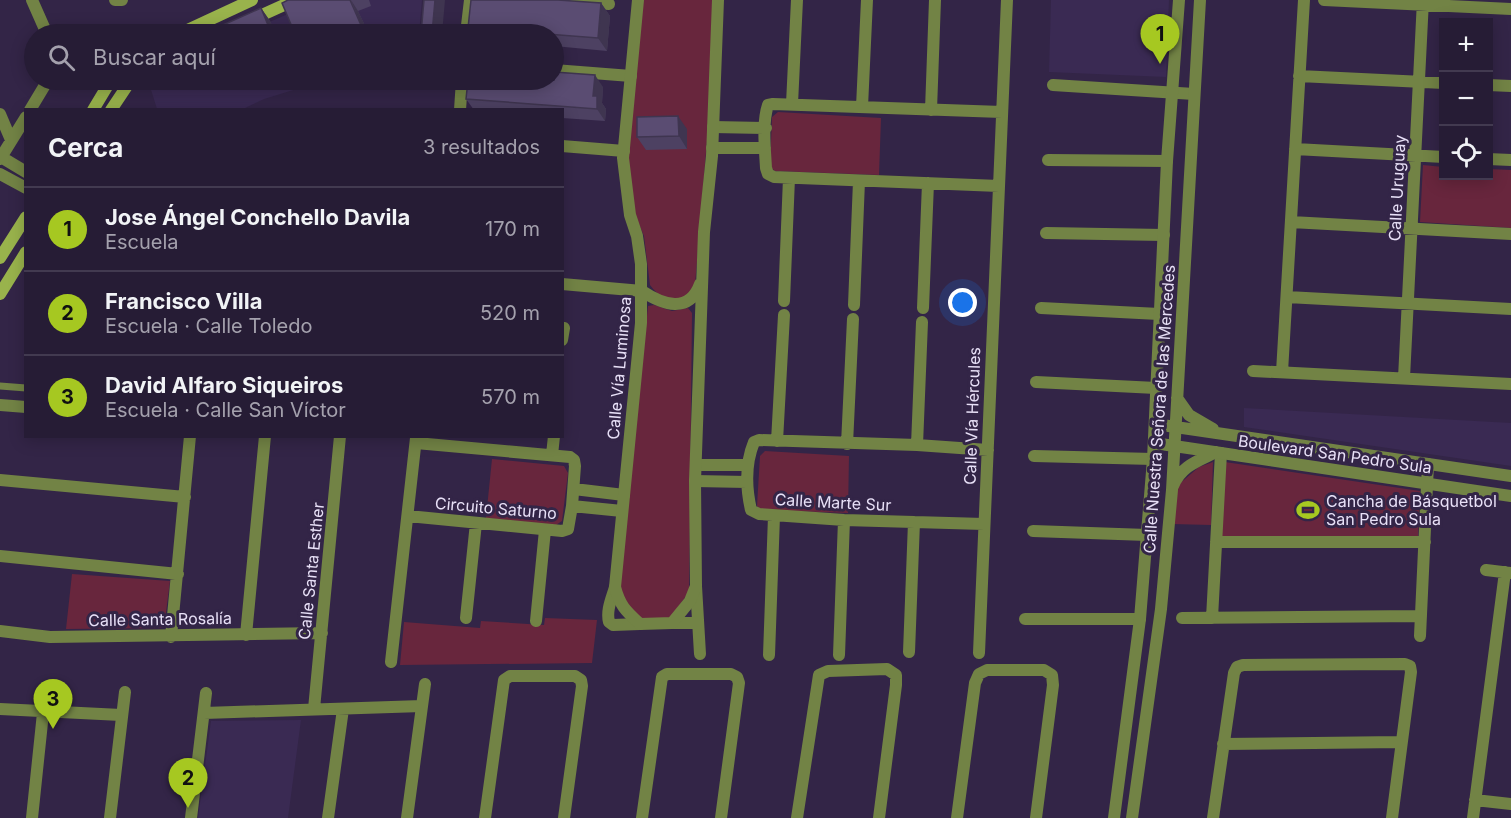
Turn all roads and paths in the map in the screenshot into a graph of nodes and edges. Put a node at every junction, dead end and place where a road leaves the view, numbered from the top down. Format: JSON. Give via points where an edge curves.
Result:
{"nodes":[{"id":1,"x":32,"y":0,"type":"edge"},
{"id":2,"x":115,"y":0,"type":"edge"},
{"id":3,"x":122,"y":0,"type":"edge"},
{"id":4,"x":252,"y":0,"type":"edge"},
{"id":5,"x":295,"y":0,"type":"edge"},
{"id":6,"x":470,"y":0,"type":"edge"},
{"id":7,"x":554,"y":0,"type":"edge"},
{"id":8,"x":638,"y":0,"type":"edge"},
{"id":9,"x":718,"y":0,"type":"edge"},
{"id":10,"x":797,"y":0,"type":"edge"},
{"id":11,"x":867,"y":0,"type":"edge"},
{"id":12,"x":935,"y":0,"type":"edge"},
{"id":13,"x":1006,"y":0,"type":"edge"},
{"id":14,"x":1179,"y":0,"type":"edge"},
{"id":15,"x":1200,"y":0,"type":"edge"},
{"id":16,"x":1304,"y":0,"type":"edge"},
{"id":17,"x":1324,"y":0,"type":"edge"},
{"id":18,"x":1422,"y":2,"type":"edge"},
{"id":19,"x":609,"y":4,"type":"dead end"},
{"id":20,"x":1511,"y":9,"type":"edge"},
{"id":21,"x":43,"y":24,"type":"edge"},
{"id":22,"x":200,"y":24,"type":"edge"},
{"id":23,"x":243,"y":24,"type":"edge"},
{"id":24,"x":467,"y":24,"type":"edge"},
{"id":25,"x":564,"y":71,"type":"edge"},
{"id":26,"x":631,"y":76,"type":"junction"},
{"id":27,"x":1299,"y":76,"type":"junction"},
{"id":28,"x":1420,"y":82,"type":"junction"},
{"id":29,"x":1439,"y":83,"type":"edge"},
{"id":30,"x":1053,"y":85,"type":"dead end"},
{"id":31,"x":1493,"y":85,"type":"edge"},
{"id":32,"x":1511,"y":86,"type":"edge"},
{"id":33,"x":42,"y":90,"type":"edge"},
{"id":34,"x":105,"y":90,"type":"edge"},
{"id":35,"x":124,"y":90,"type":"edge"},
{"id":36,"x":461,"y":90,"type":"edge"},
{"id":37,"x":1174,"y":92,"type":"junction"},
{"id":38,"x":1194,"y":94,"type":"junction"},
{"id":39,"x":792,"y":104,"type":"junction"},
{"id":40,"x":862,"y":107,"type":"junction"},
{"id":41,"x":31,"y":108,"type":"edge"},
{"id":42,"x":94,"y":108,"type":"edge"},
{"id":43,"x":112,"y":108,"type":"edge"},
{"id":44,"x":460,"y":108,"type":"edge"},
{"id":45,"x":931,"y":110,"type":"junction"},
{"id":46,"x":1002,"y":112,"type":"junction"},
{"id":47,"x":0,"y":114,"type":"edge"},
{"id":48,"x":24,"y":120,"type":"edge"},
{"id":49,"x":713,"y":127,"type":"junction"},
{"id":50,"x":765,"y":128,"type":"junction"},
{"id":51,"x":11,"y":140,"type":"junction"},
{"id":52,"x":564,"y":146,"type":"edge"},
{"id":53,"x":712,"y":148,"type":"junction"},
{"id":54,"x":765,"y":148,"type":"junction"},
{"id":55,"x":1295,"y":149,"type":"junction"},
{"id":56,"x":624,"y":151,"type":"junction"},
{"id":57,"x":1416,"y":155,"type":"junction"},
{"id":58,"x":1439,"y":157,"type":"edge"},
{"id":59,"x":1,"y":158,"type":"edge"},
{"id":60,"x":1493,"y":159,"type":"edge"},
{"id":61,"x":1048,"y":160,"type":"dead end"},
{"id":62,"x":1511,"y":160,"type":"edge"},
{"id":63,"x":1167,"y":161,"type":"junction"},
{"id":64,"x":24,"y":171,"type":"edge"},
{"id":65,"x":0,"y":174,"type":"edge"},
{"id":66,"x":789,"y":178,"type":"junction"},
{"id":67,"x":859,"y":181,"type":"junction"},
{"id":68,"x":928,"y":183,"type":"junction"},
{"id":69,"x":999,"y":186,"type":"junction"},
{"id":70,"x":24,"y":187,"type":"edge"},
{"id":71,"x":24,"y":220,"type":"edge"},
{"id":72,"x":1291,"y":222,"type":"junction"},
{"id":73,"x":1412,"y":229,"type":"junction"},
{"id":74,"x":1046,"y":233,"type":"dead end"},
{"id":75,"x":1511,"y":234,"type":"edge"},
{"id":76,"x":1164,"y":236,"type":"junction"},
{"id":77,"x":24,"y":255,"type":"edge"},
{"id":78,"x":0,"y":258,"type":"edge"},
{"id":79,"x":702,"y":280,"type":"junction"},
{"id":80,"x":564,"y":284,"type":"edge"},
{"id":81,"x":642,"y":291,"type":"junction"},
{"id":82,"x":0,"y":294,"type":"edge"},
{"id":83,"x":1287,"y":297,"type":"junction"},
{"id":84,"x":784,"y":301,"type":"dead end"},
{"id":85,"x":1408,"y":303,"type":"junction"},
{"id":86,"x":854,"y":305,"type":"dead end"},
{"id":87,"x":923,"y":308,"type":"dead end"},
{"id":88,"x":1041,"y":308,"type":"dead end"},
{"id":89,"x":1511,"y":309,"type":"edge"},
{"id":90,"x":1159,"y":314,"type":"junction"},
{"id":91,"x":784,"y":315,"type":"dead end"},
{"id":92,"x":853,"y":319,"type":"dead end"},
{"id":93,"x":922,"y":322,"type":"dead end"},
{"id":94,"x":1253,"y":371,"type":"dead end"},
{"id":95,"x":1282,"y":372,"type":"junction"},
{"id":96,"x":1404,"y":378,"type":"junction"},
{"id":97,"x":1036,"y":382,"type":"dead end"},
{"id":98,"x":1511,"y":384,"type":"edge"},
{"id":99,"x":0,"y":386,"type":"edge"},
{"id":100,"x":24,"y":388,"type":"edge"},
{"id":101,"x":1156,"y":388,"type":"junction"},
{"id":102,"x":1177,"y":398,"type":"junction"},
{"id":103,"x":0,"y":405,"type":"edge"},
{"id":104,"x":24,"y":407,"type":"edge"},
{"id":105,"x":1155,"y":424,"type":"junction"},
{"id":106,"x":1175,"y":426,"type":"junction"},
{"id":107,"x":1219,"y":433,"type":"junction"},
{"id":108,"x":190,"y":438,"type":"edge"},
{"id":109,"x":265,"y":438,"type":"edge"},
{"id":110,"x":340,"y":438,"type":"edge"},
{"id":111,"x":554,"y":438,"type":"edge"},
{"id":112,"x":416,"y":440,"type":"edge"},
{"id":113,"x":440,"y":441,"type":"edge"},
{"id":114,"x":777,"y":441,"type":"junction"},
{"id":115,"x":484,"y":443,"type":"edge"},
{"id":116,"x":1154,"y":443,"type":"junction"},
{"id":117,"x":847,"y":444,"type":"junction"},
{"id":118,"x":916,"y":445,"type":"junction"},
{"id":119,"x":1174,"y":445,"type":"junction"},
{"id":120,"x":988,"y":450,"type":"junction"},
{"id":121,"x":1219,"y":453,"type":"junction"},
{"id":122,"x":552,"y":455,"type":"junction"},
{"id":123,"x":1034,"y":456,"type":"dead end"},
{"id":124,"x":1153,"y":459,"type":"junction"},
{"id":125,"x":1428,"y":464,"type":"junction"},
{"id":126,"x":696,"y":465,"type":"junction"},
{"id":127,"x":748,"y":465,"type":"junction"},
{"id":128,"x":1511,"y":476,"type":"edge"},
{"id":129,"x":0,"y":480,"type":"edge"},
{"id":130,"x":695,"y":481,"type":"junction"},
{"id":131,"x":747,"y":482,"type":"junction"},
{"id":132,"x":1428,"y":484,"type":"junction"},
{"id":133,"x":574,"y":489,"type":"junction"},
{"id":134,"x":1172,"y":490,"type":"junction"},
{"id":135,"x":624,"y":495,"type":"junction"},
{"id":136,"x":1511,"y":496,"type":"edge"},
{"id":137,"x":185,"y":497,"type":"junction"},
{"id":138,"x":572,"y":506,"type":"junction"},
{"id":139,"x":622,"y":511,"type":"junction"},
{"id":140,"x":408,"y":516,"type":"junction"},
{"id":141,"x":774,"y":516,"type":"junction"},
{"id":142,"x":844,"y":520,"type":"junction"},
{"id":143,"x":914,"y":522,"type":"junction"},
{"id":144,"x":476,"y":523,"type":"junction"},
{"id":145,"x":984,"y":524,"type":"junction"},
{"id":146,"x":545,"y":530,"type":"junction"},
{"id":147,"x":1033,"y":531,"type":"dead end"},
{"id":148,"x":1147,"y":535,"type":"junction"},
{"id":149,"x":1216,"y":542,"type":"junction"},
{"id":150,"x":1425,"y":542,"type":"junction"},
{"id":151,"x":0,"y":556,"type":"edge"},
{"id":152,"x":1486,"y":570,"type":"dead end"},
{"id":153,"x":1508,"y":573,"type":"edge"},
{"id":154,"x":178,"y":574,"type":"junction"},
{"id":155,"x":696,"y":586,"type":"junction"},
{"id":156,"x":615,"y":587,"type":"junction"},
{"id":157,"x":1161,"y":609,"type":"junction"},
{"id":158,"x":1140,"y":614,"type":"junction"},
{"id":159,"x":1421,"y":616,"type":"junction"},
{"id":160,"x":466,"y":618,"type":"dead end"},
{"id":161,"x":1182,"y":618,"type":"dead end"},
{"id":162,"x":1212,"y":618,"type":"junction"},
{"id":163,"x":1025,"y":620,"type":"dead end"},
{"id":164,"x":536,"y":621,"type":"dead end"},
{"id":165,"x":672,"y":623,"type":"junction"},
{"id":166,"x":697,"y":623,"type":"junction"},
{"id":167,"x":640,"y":624,"type":"junction"},
{"id":168,"x":0,"y":631,"type":"edge"},
{"id":169,"x":322,"y":633,"type":"junction"},
{"id":170,"x":246,"y":635,"type":"junction"},
{"id":171,"x":1420,"y":636,"type":"dead end"},
{"id":172,"x":171,"y":637,"type":"junction"},
{"id":173,"x":909,"y":652,"type":"dead end"},
{"id":174,"x":979,"y":653,"type":"dead end"},
{"id":175,"x":700,"y":654,"type":"dead end"},
{"id":176,"x":769,"y":655,"type":"dead end"},
{"id":177,"x":839,"y":655,"type":"dead end"},
{"id":178,"x":391,"y":662,"type":"dead end"},
{"id":179,"x":425,"y":684,"type":"dead end"},
{"id":180,"x":125,"y":692,"type":"dead end"},
{"id":181,"x":206,"y":693,"type":"dead end"},
{"id":182,"x":422,"y":706,"type":"junction"},
{"id":183,"x":343,"y":709,"type":"junction"},
{"id":184,"x":0,"y":710,"type":"edge"},
{"id":185,"x":314,"y":710,"type":"junction"},
{"id":186,"x":43,"y":713,"type":"junction"},
{"id":187,"x":204,"y":713,"type":"junction"},
{"id":188,"x":121,"y":715,"type":"junction"},
{"id":189,"x":1401,"y":742,"type":"junction"},
{"id":190,"x":1223,"y":744,"type":"junction"},
{"id":191,"x":1475,"y":800,"type":"junction"},
{"id":192,"x":1511,"y":804,"type":"edge"},
{"id":193,"x":32,"y":818,"type":"edge"},
{"id":194,"x":110,"y":818,"type":"edge"},
{"id":195,"x":191,"y":818,"type":"edge"},
{"id":196,"x":328,"y":818,"type":"edge"},
{"id":197,"x":407,"y":818,"type":"edge"},
{"id":198,"x":485,"y":818,"type":"edge"},
{"id":199,"x":564,"y":818,"type":"edge"},
{"id":200,"x":642,"y":818,"type":"edge"},
{"id":201,"x":721,"y":818,"type":"edge"},
{"id":202,"x":797,"y":818,"type":"edge"},
{"id":203,"x":879,"y":818,"type":"edge"},
{"id":204,"x":957,"y":818,"type":"edge"},
{"id":205,"x":1036,"y":818,"type":"edge"},
{"id":206,"x":1114,"y":818,"type":"edge"},
{"id":207,"x":1132,"y":818,"type":"edge"},
{"id":208,"x":1213,"y":818,"type":"edge"},
{"id":209,"x":1392,"y":818,"type":"edge"},
{"id":210,"x":1473,"y":818,"type":"edge"}],
"edges":[{"from":1,"to":21,"type":"street"},
{"from":2,"to":3,"type":"street"},
{"from":4,"to":22,"type":"main road"},
{"from":5,"to":23,"type":"main road"},
{"from":6,"to":24,"type":"street"},
{"from":7,"to":19,"type":"street"},
{"from":8,"to":26,"type":"street","name":"Calle Vía Luminosa"},
{"from":9,"to":49,"type":"street"},
{"from":10,"to":39,"type":"street"},
{"from":11,"to":40,"type":"street"},
{"from":12,"to":45,"type":"street"},
{"from":13,"to":46,"type":"street","name":"Calle Vía Hércules"},
{"from":14,"to":37,"type":"street","name":"Calle Nuestra Señora de las Mercedes"},
{"from":15,"to":38,"type":"street","name":"Calle Nuestra Señora de las Mercedes"},
{"from":16,"to":27,"type":"street"},
{"from":17,"to":18,"type":"street"},
{"from":18,"to":20,"type":"street"},
{"from":18,"to":28,"type":"street","name":"Calle Uruguay"},
{"from":25,"to":26,"type":"street"},
{"from":26,"to":56,"type":"street","name":"Calle Vía Luminosa"},
{"from":27,"to":28,"type":"street"},
{"from":27,"to":55,"type":"street"},
{"from":28,"to":29,"type":"street"},
{"from":28,"to":57,"type":"street","name":"Calle Uruguay"},
{"from":30,"to":37,"type":"street"},
{"from":31,"to":32,"type":"street"},
{"from":33,"to":41,"type":"street"},
{"from":34,"to":42,"type":"main road"},
{"from":35,"to":43,"type":"main road"},
{"from":36,"to":44,"type":"street"},
{"from":37,"to":38,"type":"street"},
{"from":37,"to":63,"type":"street","name":"Calle Nuestra Señora de las Mercedes"},
{"from":38,"to":102,"type":"street","name":"Calle Nuestra Señora de las Mercedes"},
{"from":39,"to":40,"type":"street"},
{"from":39,"to":50,"type":"street","via":[[768,105]]},
{"from":40,"to":45,"type":"street"},
{"from":45,"to":46,"type":"street"},
{"from":46,"to":69,"type":"street","name":"Calle Vía Hércules"},
{"from":47,"to":51,"type":"street"},
{"from":48,"to":51,"type":"street"},
{"from":49,"to":50,"type":"street"},
{"from":49,"to":53,"type":"street"},
{"from":50,"to":54,"type":"street"},
{"from":51,"to":59,"type":"street"},
{"from":52,"to":56,"type":"street"},
{"from":53,"to":54,"type":"street"},
{"from":53,"to":79,"type":"street"},
{"from":54,"to":66,"type":"street","via":[[768,174]]},
{"from":55,"to":57,"type":"street"},
{"from":55,"to":72,"type":"street"},
{"from":56,"to":81,"type":"street","name":"Calle Vía Luminosa"},
{"from":57,"to":58,"type":"street"},
{"from":57,"to":73,"type":"street","name":"Calle Uruguay"},
{"from":59,"to":64,"type":"street"},
{"from":60,"to":62,"type":"street"},
{"from":61,"to":63,"type":"street"},
{"from":63,"to":76,"type":"street","name":"Calle Nuestra Señora de las Mercedes"},
{"from":65,"to":70,"type":"street"},
{"from":66,"to":67,"type":"street"},
{"from":66,"to":84,"type":"street"},
{"from":67,"to":68,"type":"street"},
{"from":67,"to":86,"type":"street"},
{"from":68,"to":69,"type":"street"},
{"from":68,"to":87,"type":"street"},
{"from":69,"to":120,"type":"street","name":"Calle Vía Hércules"},
{"from":71,"to":78,"type":"main road"},
{"from":72,"to":73,"type":"street"},
{"from":72,"to":83,"type":"street"},
{"from":73,"to":75,"type":"street"},
{"from":73,"to":85,"type":"street","name":"Calle Uruguay"},
{"from":74,"to":76,"type":"street"},
{"from":76,"to":90,"type":"street","name":"Calle Nuestra Señora de las Mercedes"},
{"from":77,"to":82,"type":"main road"},
{"from":79,"to":81,"type":"street","via":[[692,298],[684,303],[663,303]]},
{"from":79,"to":126,"type":"street"},
{"from":80,"to":81,"type":"street"},
{"from":81,"to":135,"type":"street","name":"Calle Vía Luminosa"},
{"from":83,"to":85,"type":"street"},
{"from":83,"to":95,"type":"street"},
{"from":85,"to":89,"type":"street"},
{"from":85,"to":96,"type":"street","name":"Calle Uruguay"},
{"from":88,"to":90,"type":"street"},
{"from":90,"to":101,"type":"street","name":"Calle Nuestra Señora de las Mercedes"},
{"from":91,"to":114,"type":"street"},
{"from":92,"to":117,"type":"street"},
{"from":93,"to":118,"type":"street"},
{"from":94,"to":95,"type":"street"},
{"from":95,"to":96,"type":"street"},
{"from":96,"to":98,"type":"street"},
{"from":97,"to":101,"type":"street"},
{"from":99,"to":100,"type":"lane"},
{"from":101,"to":105,"type":"street","name":"Calle Nuestra Señora de las Mercedes"},
{"from":102,"to":106,"type":"street","name":"Calle Nuestra Señora de las Mercedes"},
{"from":102,"to":107,"type":"street","via":[[1189,415]]},
{"from":103,"to":104,"type":"street"},
{"from":105,"to":106,"type":"street","name":"Boulevard San Pedro Sula"},
{"from":105,"to":116,"type":"street","name":"Calle Nuestra Señora de las Mercedes"},
{"from":106,"to":107,"type":"street","name":"Boulevard San Pedro Sula"},
{"from":106,"to":119,"type":"street","name":"Calle Nuestra Señora de las Mercedes"},
{"from":107,"to":125,"type":"street","name":"Boulevard San Pedro Sula"},
{"from":108,"to":137,"type":"street"},
{"from":109,"to":170,"type":"street"},
{"from":110,"to":169,"type":"street","name":"Calle Santa Esther"},
{"from":111,"to":122,"type":"street"},
{"from":112,"to":113,"type":"street","name":"Circuito Saturno"},
{"from":112,"to":140,"type":"street"},
{"from":113,"to":115,"type":"street","name":"Circuito Saturno"},
{"from":114,"to":117,"type":"street"},
{"from":114,"to":127,"type":"street","name":"Calle Marte Sur","via":[[754,442]]},
{"from":115,"to":122,"type":"street","name":"Circuito Saturno"},
{"from":116,"to":119,"type":"street","name":"Boulevard San Pedro Sula"},
{"from":116,"to":124,"type":"street","name":"Calle Nuestra Señora de las Mercedes"},
{"from":117,"to":118,"type":"street"},
{"from":118,"to":120,"type":"street"},
{"from":119,"to":121,"type":"street","name":"Boulevard San Pedro Sula"},
{"from":119,"to":134,"type":"street","name":"Calle Nuestra Señora de las Mercedes"},
{"from":120,"to":145,"type":"street","name":"Calle Vía Hércules"},
{"from":121,"to":132,"type":"street","name":"Boulevard San Pedro Sula"},
{"from":121,"to":134,"type":"street","via":[[1197,460],[1182,471]]},
{"from":121,"to":149,"type":"street"},
{"from":122,"to":133,"type":"street","name":"Circuito Saturno","via":[[574,460]]},
{"from":123,"to":124,"type":"street"},
{"from":124,"to":148,"type":"street","name":"Calle Nuestra Señora de las Mercedes"},
{"from":125,"to":128,"type":"street","name":"Boulevard San Pedro Sula"},
{"from":125,"to":132,"type":"street"},
{"from":126,"to":127,"type":"street"},
{"from":126,"to":130,"type":"street"},
{"from":127,"to":131,"type":"street","name":"Calle Marte Sur"},
{"from":129,"to":137,"type":"street"},
{"from":130,"to":131,"type":"street"},
{"from":130,"to":155,"type":"street"},
{"from":131,"to":141,"type":"street","name":"Calle Marte Sur","via":[[751,510]]},
{"from":132,"to":136,"type":"street","name":"Boulevard San Pedro Sula"},
{"from":132,"to":150,"type":"street"},
{"from":133,"to":135,"type":"street"},
{"from":133,"to":138,"type":"street","name":"Circuito Saturno"},
{"from":134,"to":157,"type":"street","name":"Calle Nuestra Señora de las Mercedes"},
{"from":135,"to":139,"type":"street","name":"Calle Vía Luminosa"},
{"from":137,"to":154,"type":"street"},
{"from":138,"to":139,"type":"street"},
{"from":138,"to":146,"type":"street","name":"Circuito Saturno","via":[[568,529]]},
{"from":139,"to":156,"type":"street","name":"Calle Vía Luminosa"},
{"from":140,"to":144,"type":"street","name":"Circuito Saturno"},
{"from":140,"to":178,"type":"street"},
{"from":141,"to":142,"type":"street","name":"Calle Marte Sur"},
{"from":141,"to":176,"type":"street"},
{"from":142,"to":143,"type":"street","name":"Calle Marte Sur"},
{"from":142,"to":177,"type":"street"},
{"from":143,"to":145,"type":"street","name":"Calle Marte Sur"},
{"from":143,"to":173,"type":"street"},
{"from":144,"to":146,"type":"street","name":"Circuito Saturno"},
{"from":144,"to":160,"type":"street"},
{"from":145,"to":174,"type":"street","name":"Calle Vía Hércules"},
{"from":146,"to":164,"type":"street"},
{"from":147,"to":148,"type":"street"},
{"from":148,"to":158,"type":"street","name":"Calle Nuestra Señora de las Mercedes"},
{"from":149,"to":150,"type":"street"},
{"from":149,"to":162,"type":"street"},
{"from":150,"to":159,"type":"street"},
{"from":151,"to":154,"type":"street"},
{"from":152,"to":153,"type":"street"},
{"from":153,"to":191,"type":"street"},
{"from":154,"to":172,"type":"street"},
{"from":155,"to":165,"type":"street","via":[[690,601]]},
{"from":155,"to":166,"type":"street"},
{"from":156,"to":167,"type":"street","via":[[619,602]]},
{"from":156,"to":167,"type":"street","name":"Calle Vía Luminosa","via":[[609,622]]},
{"from":157,"to":158,"type":"street"},
{"from":157,"to":207,"type":"street","name":"Calle Nuestra Señora de las Mercedes"},
{"from":158,"to":163,"type":"street"},
{"from":158,"to":206,"type":"street","name":"Calle Nuestra Señora de las Mercedes"},
{"from":159,"to":162,"type":"street"},
{"from":159,"to":171,"type":"street"},
{"from":161,"to":162,"type":"street"},
{"from":165,"to":166,"type":"street"},
{"from":165,"to":167,"type":"street"},
{"from":166,"to":175,"type":"street"},
{"from":168,"to":172,"type":"street","name":"Calle Santa Rosalía","via":[[50,637]]},
{"from":169,"to":170,"type":"street","name":"Calle Santa Rosalía"},
{"from":169,"to":185,"type":"street","name":"Calle Santa Esther"},
{"from":170,"to":172,"type":"street","name":"Calle Santa Rosalía"},
{"from":179,"to":182,"type":"street"},
{"from":180,"to":188,"type":"street"},
{"from":181,"to":187,"type":"street"},
{"from":182,"to":183,"type":"street"},
{"from":182,"to":197,"type":"street"},
{"from":183,"to":185,"type":"street"},
{"from":183,"to":196,"type":"street"},
{"from":184,"to":186,"type":"street"},
{"from":185,"to":187,"type":"street"},
{"from":186,"to":188,"type":"street"},
{"from":186,"to":193,"type":"street"},
{"from":187,"to":195,"type":"street"},
{"from":188,"to":194,"type":"street"},
{"from":189,"to":190,"type":"street"},
{"from":189,"to":190,"type":"street","via":[[1410,666],[1243,665],[1234,673]]},
{"from":189,"to":209,"type":"street"},
{"from":190,"to":208,"type":"street"},
{"from":191,"to":192,"type":"street"},
{"from":191,"to":210,"type":"street"},
{"from":198,"to":199,"type":"street","via":[[504,680],[510,676],[575,676],[582,686]]},
{"from":200,"to":201,"type":"street","via":[[662,677],[731,674],[739,682]]},
{"from":202,"to":203,"type":"street","via":[[819,675],[828,671],[887,669],[896,675]]},
{"from":204,"to":205,"type":"street","via":[[979,674],[987,670],[1044,670],[1052,675],[1053,685]]}]}
